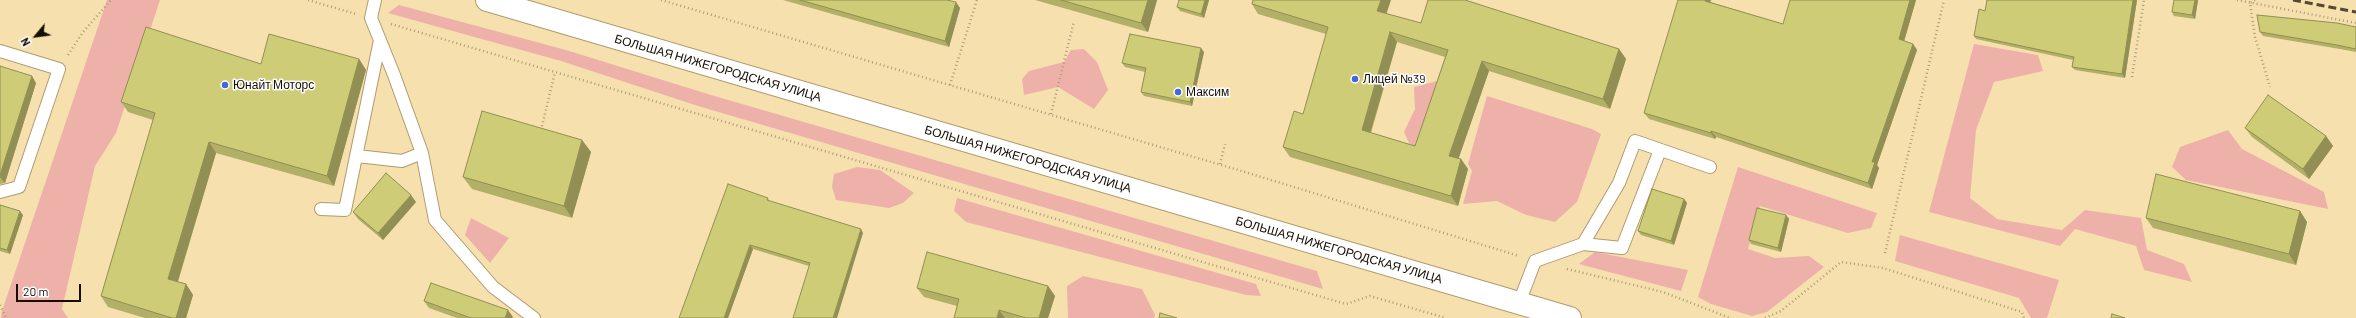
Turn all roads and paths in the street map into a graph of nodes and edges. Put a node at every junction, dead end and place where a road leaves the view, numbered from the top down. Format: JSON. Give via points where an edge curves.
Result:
{"nodes":[{"id":1,"x":111,"y":0,"type":"edge"},
{"id":2,"x":308,"y":0,"type":"edge"},
{"id":3,"x":375,"y":0,"type":"edge"},
{"id":4,"x":487,"y":0,"type":"edge"},
{"id":5,"x":661,"y":0,"type":"edge"},
{"id":6,"x":977,"y":0,"type":"edge"},
{"id":7,"x":1944,"y":0,"type":"edge"},
{"id":8,"x":2144,"y":0,"type":"edge"},
{"id":9,"x":2237,"y":0,"type":"edge"},
{"id":10,"x":2255,"y":0,"type":"edge"},
{"id":11,"x":2250,"y":3,"type":"junction"},
{"id":12,"x":371,"y":18,"type":"junction"},
{"id":13,"x":1074,"y":21,"type":"dead end"},
{"id":14,"x":2356,"y":23,"type":"edge"},
{"id":15,"x":380,"y":40,"type":"junction"},
{"id":16,"x":0,"y":51,"type":"edge"},
{"id":17,"x":59,"y":68,"type":"junction"},
{"id":18,"x":555,"y":72,"type":"junction"},
{"id":19,"x":2132,"y":77,"type":"dead end"},
{"id":20,"x":950,"y":85,"type":"junction"},
{"id":21,"x":2270,"y":87,"type":"dead end"},
{"id":22,"x":1051,"y":114,"type":"junction"},
{"id":23,"x":540,"y":137,"type":"edge"},
{"id":24,"x":1225,"y":144,"type":"dead end"},
{"id":25,"x":1660,"y":150,"type":"junction"},
{"id":26,"x":422,"y":153,"type":"junction"},
{"id":27,"x":357,"y":156,"type":"junction"},
{"id":28,"x":1220,"y":164,"type":"junction"},
{"id":29,"x":1710,"y":167,"type":"dead end"},
{"id":30,"x":0,"y":192,"type":"edge"},
{"id":31,"x":321,"y":209,"type":"dead end"},
{"id":32,"x":1583,"y":244,"type":"junction"},
{"id":33,"x":1885,"y":253,"type":"dead end"},
{"id":34,"x":1535,"y":261,"type":"junction"},
{"id":35,"x":1519,"y":303,"type":"junction"},
{"id":36,"x":0,"y":305,"type":"edge"},
{"id":37,"x":6,"y":318,"type":"edge"},
{"id":38,"x":534,"y":318,"type":"edge"},
{"id":39,"x":1446,"y":318,"type":"edge"},
{"id":40,"x":1570,"y":318,"type":"edge"},
{"id":41,"x":1730,"y":318,"type":"edge"},
{"id":42,"x":1765,"y":318,"type":"edge"},
{"id":43,"x":2024,"y":318,"type":"edge"}],
"edges":[{"from":1,"to":17,"type":"path","via":[[83,32]]},
{"from":2,"to":12,"type":"path"},
{"from":3,"to":12,"type":"lane"},
{"from":4,"to":35,"type":"main road","name":"БОЛЬШАЯ НИЖЕГОРОДСКАЯ УЛИЦА"},
{"from":5,"to":20,"type":"path"},
{"from":6,"to":20,"type":"path"},
{"from":7,"to":33,"type":"path"},
{"from":8,"to":19,"type":"path"},
{"from":9,"to":11,"type":"path"},
{"from":10,"to":11,"type":"path"},
{"from":11,"to":14,"type":"path"},
{"from":11,"to":21,"type":"path","via":[[2255,37]]},
{"from":12,"to":15,"type":"lane"},
{"from":12,"to":18,"type":"path"},
{"from":13,"to":22,"type":"path"},
{"from":15,"to":26,"type":"lane"},
{"from":15,"to":27,"type":"lane"},
{"from":16,"to":17,"type":"lane"},
{"from":17,"to":30,"type":"lane","via":[[18,187]]},
{"from":18,"to":23,"type":"path"},
{"from":18,"to":39,"type":"path","via":[[1346,304],[1370,296]]},
{"from":20,"to":22,"type":"path"},
{"from":22,"to":28,"type":"path"},
{"from":24,"to":28,"type":"path"},
{"from":25,"to":29,"type":"lane"},
{"from":25,"to":32,"type":"lane","via":[[1635,141],[1619,183]]},
{"from":25,"to":32,"type":"lane","via":[[1622,248]]},
{"from":26,"to":27,"type":"lane","via":[[402,161]]},
{"from":26,"to":38,"type":"lane","via":[[435,220],[493,287]]},
{"from":27,"to":31,"type":"lane","via":[[345,210]]},
{"from":28,"to":34,"type":"path"},
{"from":32,"to":34,"type":"lane"},
{"from":34,"to":35,"type":"lane"},
{"from":34,"to":41,"type":"path","via":[[1663,292]]},
{"from":35,"to":40,"type":"main road","name":"БОЛЬШАЯ НИЖЕГОРОДСКАЯ УЛИЦА"},
{"from":36,"to":37,"type":"path"},
{"from":42,"to":43,"type":"path","via":[[1781,311],[1841,262],[1882,268],[2022,312]]}]}
